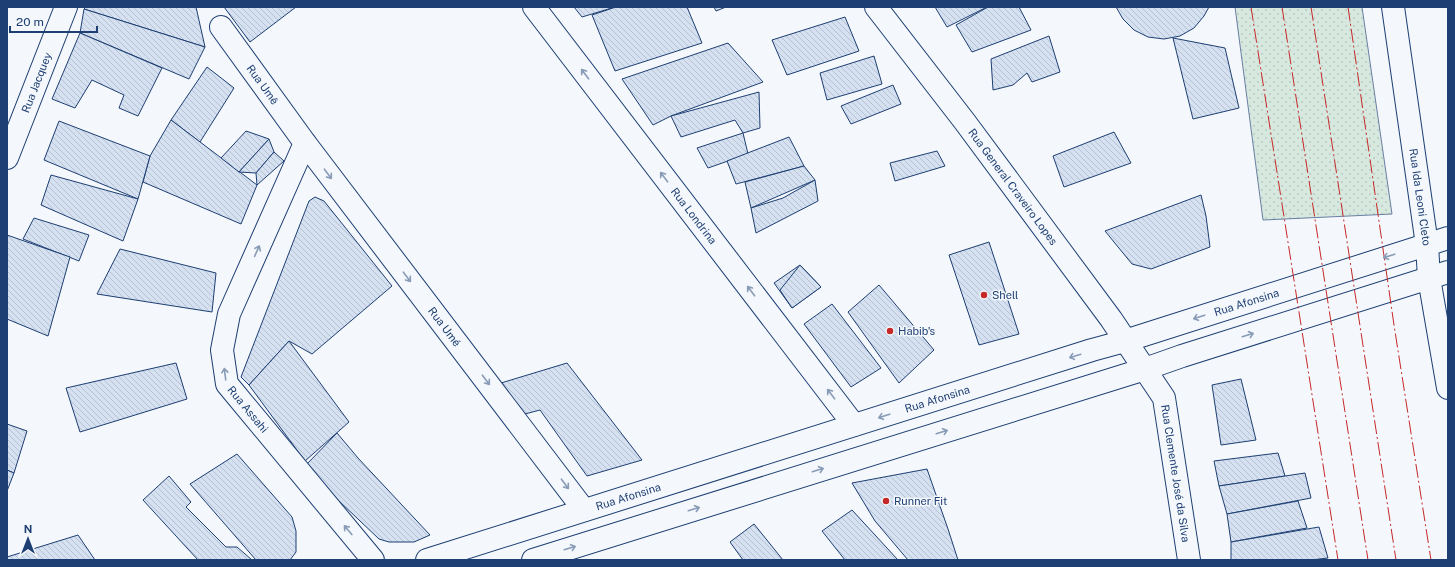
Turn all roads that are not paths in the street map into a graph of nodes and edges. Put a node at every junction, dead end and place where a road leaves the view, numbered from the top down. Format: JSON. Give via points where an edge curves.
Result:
{"nodes":[{"id":1,"x":66,"y":7,"type":"edge"},
{"id":2,"x":534,"y":7,"type":"edge"},
{"id":3,"x":876,"y":7,"type":"edge"},
{"id":4,"x":1393,"y":7,"type":"edge"},
{"id":5,"x":221,"y":28,"type":"dead end"},
{"id":6,"x":304,"y":142,"type":"junction"},
{"id":7,"x":7,"y":158,"type":"edge"},
{"id":8,"x":1448,"y":238,"type":"edge"},
{"id":9,"x":1427,"y":245,"type":"junction"},
{"id":10,"x":1438,"y":275,"type":"edge"},
{"id":11,"x":1125,"y":342,"type":"junction"},
{"id":12,"x":1446,"y":357,"type":"edge"},
{"id":13,"x":1145,"y":369,"type":"junction"},
{"id":14,"x":1448,"y":388,"type":"edge"},
{"id":15,"x":854,"y":425,"type":"junction"},
{"id":16,"x":584,"y":510,"type":"junction"},
{"id":17,"x":432,"y":559,"type":"edge"},
{"id":18,"x":373,"y":560,"type":"edge"},
{"id":19,"x":533,"y":560,"type":"edge"},
{"id":20,"x":1189,"y":560,"type":"edge"}],
"edges":[{"from":1,"to":7,"type":"street","name":"Rua Jacquey"},
{"from":15,"to":2,"type":"street","name":"Rua Londrina","one_way":true},
{"from":3,"to":11,"type":"street","name":"Rua General Craveiro Lopes","via":[[970,128],[1111,319]]},
{"from":4,"to":9,"type":"street","name":"Rua Ida Leoni Cleto"},
{"from":5,"to":6,"type":"street","name":"Rua Umê"},
{"from":6,"to":16,"type":"street","name":"Rua Umé","one_way":true},
{"from":18,"to":6,"type":"street","name":"Rua Assahi","one_way":true,"via":[[227,384],[222,350],[229,314]]},
{"from":8,"to":9,"type":"street","name":"Rua Afonsina"},
{"from":9,"to":10,"type":"street","name":"Rua Ida Leoni Cleto"},
{"from":9,"to":11,"type":"street","name":"Rua Afonsina","one_way":true},
{"from":10,"to":12,"type":"street","name":"Rua Ida Leoni Cleto"},
{"from":13,"to":10,"type":"street","one_way":true},
{"from":11,"to":13,"type":"street","name":"Rua General Craveiro Lopes"},
{"from":11,"to":15,"type":"street","name":"Rua Afonsina","one_way":true,"via":[[1092,350]]},
{"from":12,"to":14,"type":"street","name":"Rua Ida Leoni Cleto"},
{"from":19,"to":13,"type":"street","one_way":true},
{"from":13,"to":20,"type":"street","name":"Rua Clemente José da Silva","via":[[1164,398]]},
{"from":15,"to":16,"type":"street","name":"Rua Afonsina"},
{"from":16,"to":17,"type":"street","name":"Rua Afonsina"}]}
